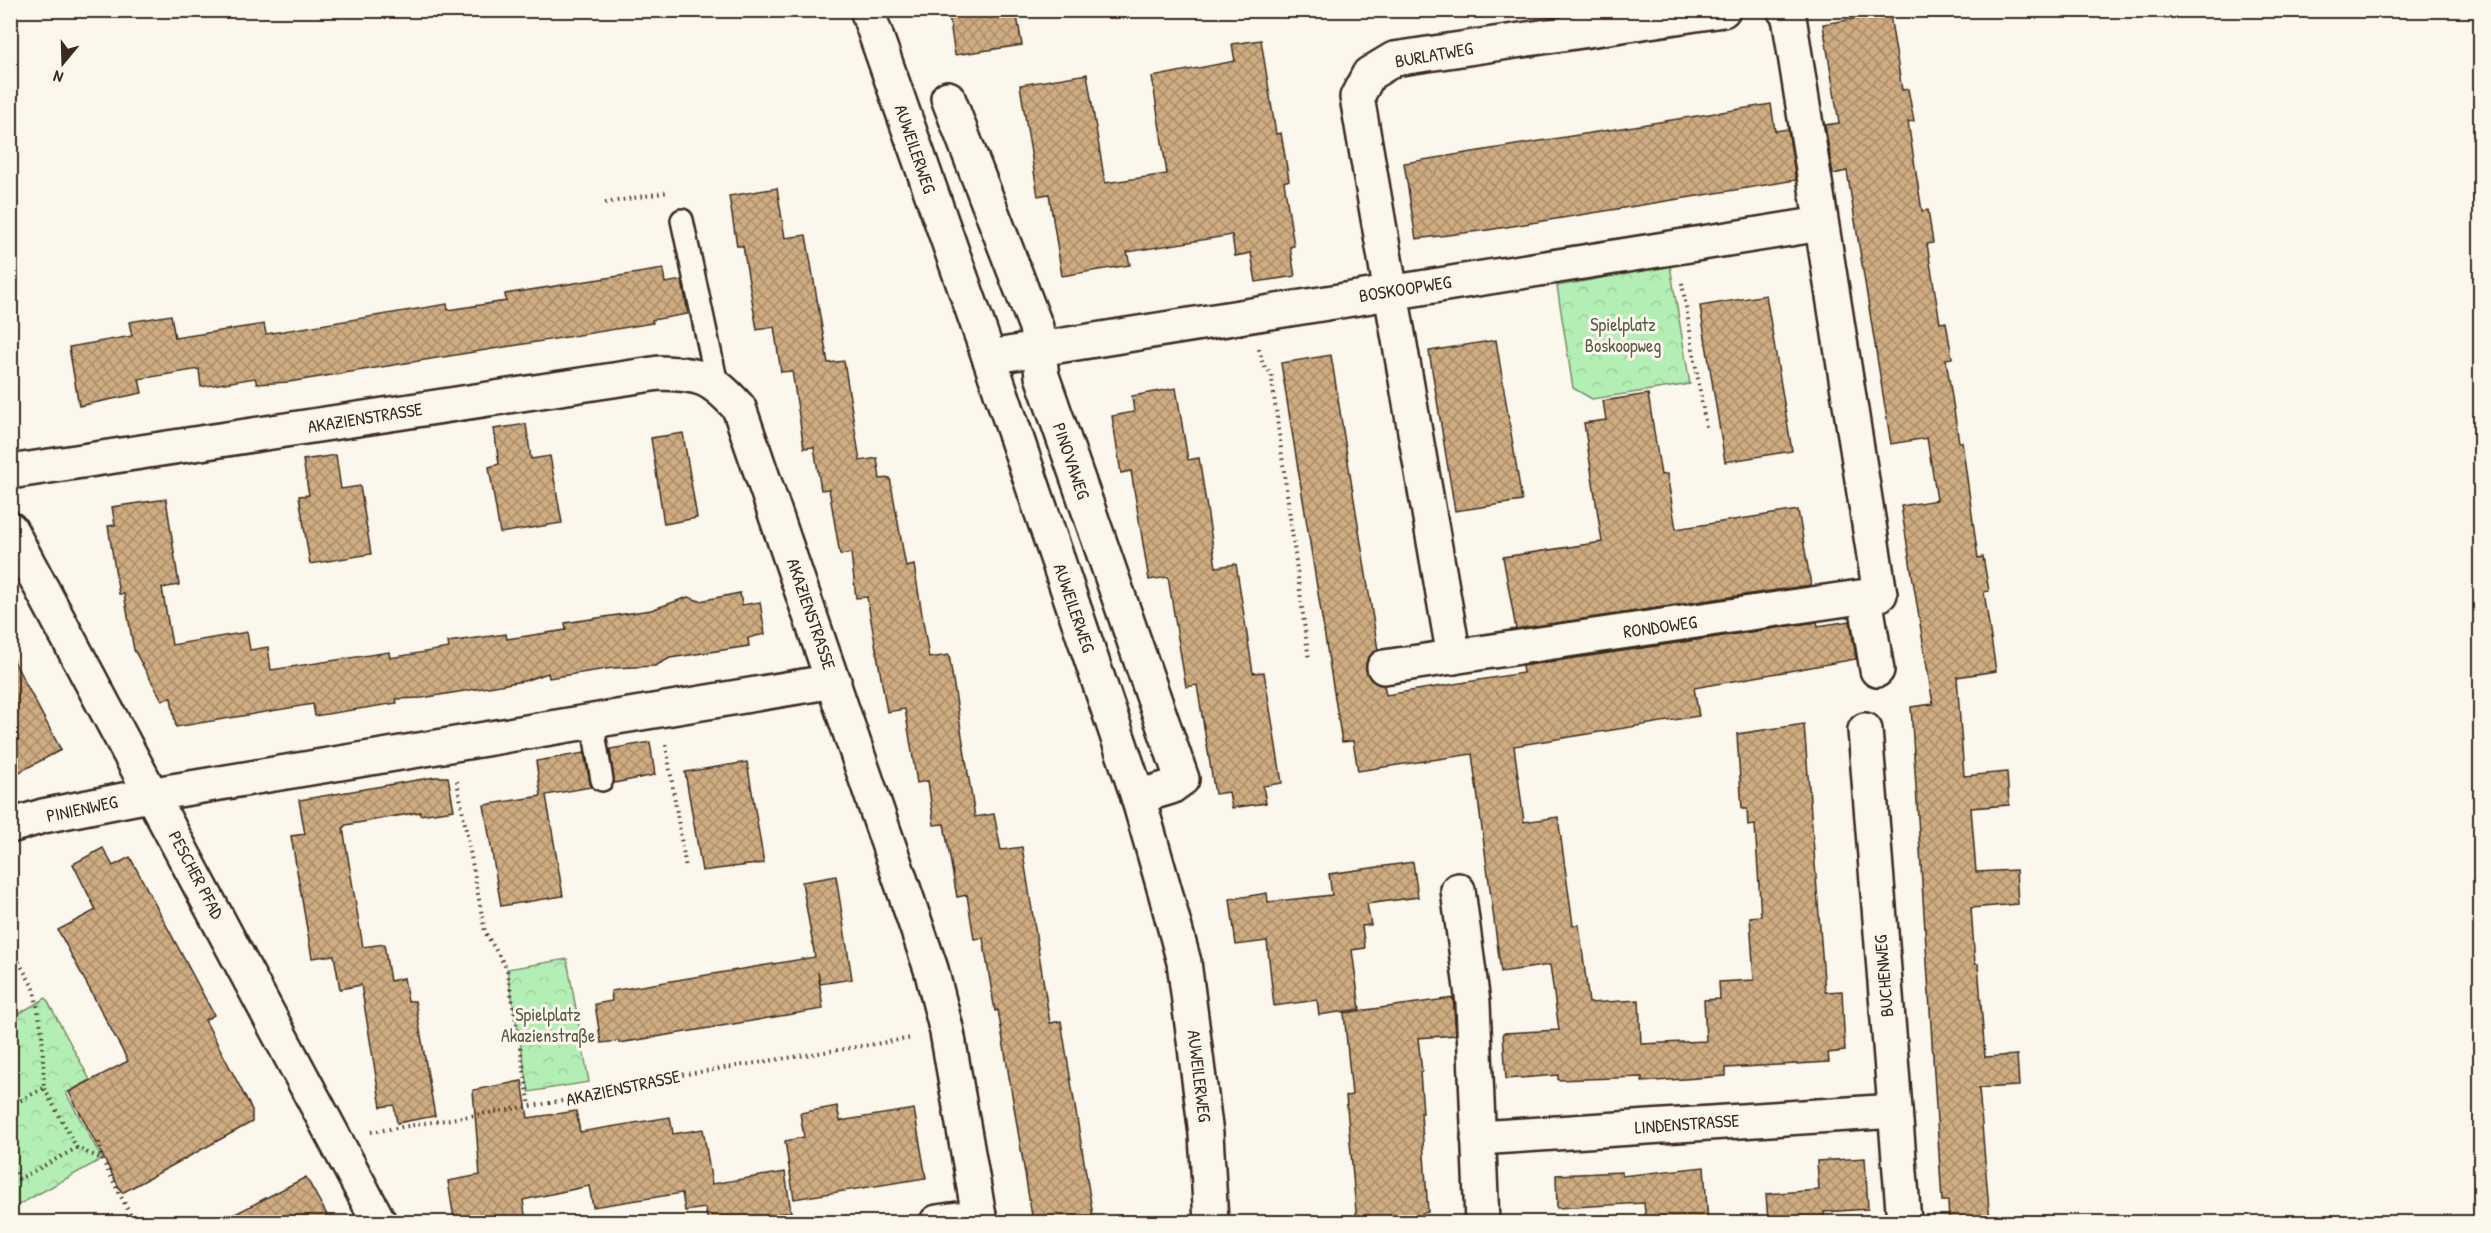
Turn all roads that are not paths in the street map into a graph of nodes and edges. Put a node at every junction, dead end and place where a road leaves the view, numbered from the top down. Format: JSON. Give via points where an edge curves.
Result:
{"nodes":[{"id":1,"x":867,"y":10,"type":"edge"},
{"id":2,"x":1723,"y":10,"type":"edge"},
{"id":3,"x":1784,"y":10,"type":"edge"},
{"id":4,"x":948,"y":98,"type":"dead end"},
{"id":5,"x":682,"y":220,"type":"dead end"},
{"id":6,"x":1821,"y":224,"type":"junction"},
{"id":7,"x":1391,"y":291,"type":"junction"},
{"id":8,"x":1039,"y":348,"type":"junction"},
{"id":9,"x":989,"y":357,"type":"junction"},
{"id":10,"x":717,"y":384,"type":"junction"},
{"id":11,"x":10,"y":472,"type":"edge"},
{"id":12,"x":10,"y":529,"type":"edge"},
{"id":13,"x":1865,"y":597,"type":"junction"},
{"id":14,"x":1454,"y":657,"type":"junction"},
{"id":15,"x":1384,"y":667,"type":"dead end"},
{"id":16,"x":1877,"y":669,"type":"dead end"},
{"id":17,"x":834,"y":681,"type":"junction"},
{"id":18,"x":592,"y":721,"type":"junction"},
{"id":19,"x":1865,"y":730,"type":"dead end"},
{"id":20,"x":602,"y":780,"type":"dead end"},
{"id":21,"x":154,"y":794,"type":"junction"},
{"id":22,"x":1138,"y":797,"type":"junction"},
{"id":23,"x":10,"y":826,"type":"edge"},
{"id":24,"x":1458,"y":890,"type":"dead end"},
{"id":25,"x":1895,"y":1111,"type":"junction"},
{"id":26,"x":1478,"y":1138,"type":"junction"},
{"id":27,"x":979,"y":1219,"type":"edge"},
{"id":28,"x":379,"y":1222,"type":"edge"},
{"id":29,"x":937,"y":1222,"type":"edge"},
{"id":30,"x":1211,"y":1222,"type":"edge"},
{"id":31,"x":1482,"y":1222,"type":"edge"},
{"id":32,"x":1904,"y":1222,"type":"edge"}],
"edges":[{"from":1,"to":9,"type":"street","name":"AUWEILERWEG"},
{"from":2,"to":7,"type":"street","name":"BURLATWEG","via":[[1394,59],[1369,74],[1357,97]]},
{"from":3,"to":6,"type":"street","via":[[1789,17]]},
{"from":4,"to":8,"type":"street","name":"PINOVAWEG","via":[[1036,327]]},
{"from":5,"to":10,"type":"lane"},
{"from":6,"to":7,"type":"street","name":"BOSKOOPWEG"},
{"from":6,"to":13,"type":"street","via":[[1880,594]]},
{"from":7,"to":8,"type":"street","name":"BOSKOOPWEG"},
{"from":7,"to":14,"type":"street"},
{"from":8,"to":9,"type":"street","name":"BOSKOOPWEG"},
{"from":8,"to":22,"type":"street","name":"PINOVAWEG","via":[[1042,376],[1182,779],[1171,788]]},
{"from":9,"to":22,"type":"street","name":"AUWEILERWEG"},
{"from":10,"to":11,"type":"street","name":"AKAZIENSTRASSE","via":[[689,373],[659,373]]},
{"from":10,"to":17,"type":"street","name":"AKAZIENSTRASSE","via":[[739,408]]},
{"from":12,"to":21,"type":"street","name":"PESCHER PFAD"},
{"from":13,"to":14,"type":"street","name":"RONDOWEG"},
{"from":13,"to":16,"type":"street"},
{"from":14,"to":15,"type":"street","name":"RONDOWEG"},
{"from":17,"to":18,"type":"street","name":"AKAZIENSTRASSE"},
{"from":17,"to":27,"type":"street","name":"AKAZIENSTRASSE","via":[[931,969],[947,1032]]},
{"from":18,"to":20,"type":"lane"},
{"from":18,"to":21,"type":"street","name":"AKAZIENSTRASSE"},
{"from":19,"to":25,"type":"street","name":"BUCHENWEG"},
{"from":21,"to":23,"type":"street","name":"PINIENWEG"},
{"from":21,"to":28,"type":"street","name":"PESCHER PFAD"},
{"from":22,"to":30,"type":"street","name":"AUWEILERWEG","via":[[1184,962],[1206,1134]]},
{"from":24,"to":26,"type":"street","via":[[1473,1003]]},
{"from":25,"to":26,"type":"street","name":"LINDENSTRASSE"},
{"from":25,"to":32,"type":"street","name":"BUCHENWEG"},
{"from":26,"to":31,"type":"street"},
{"from":27,"to":29,"type":"street","name":"AKAZIENSTRASSE"}]}
